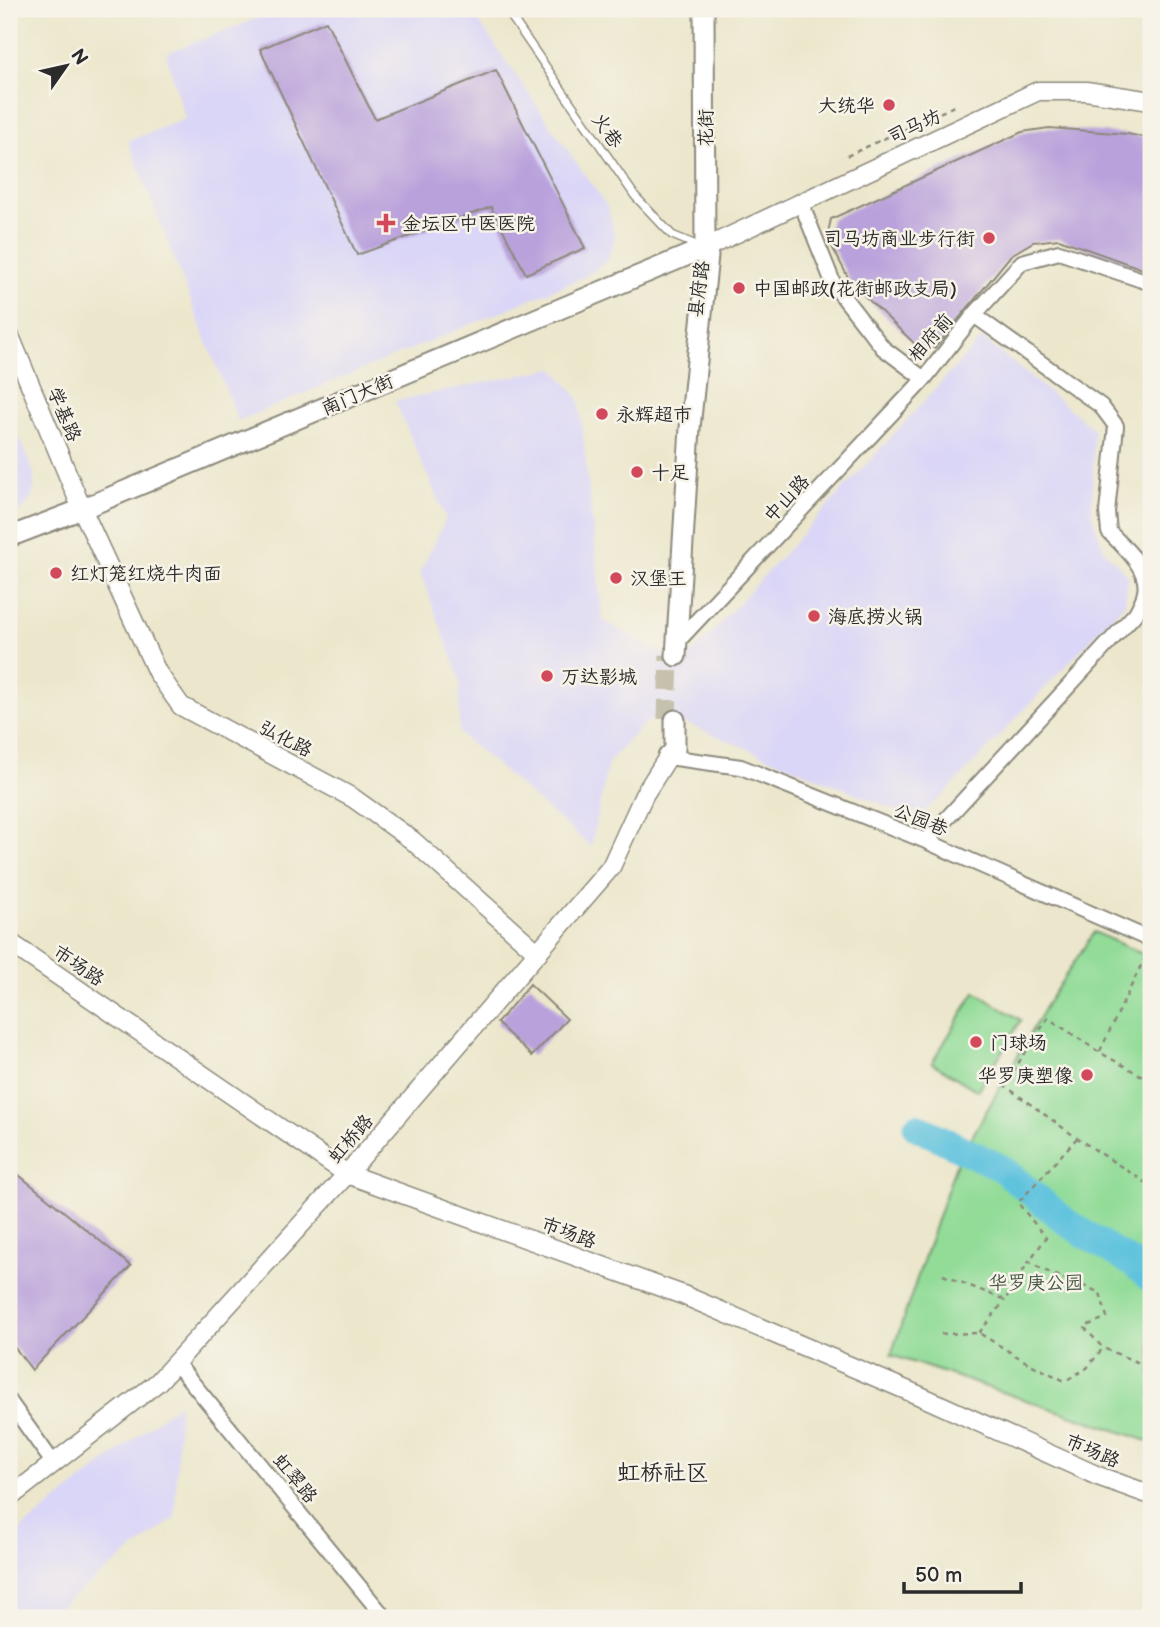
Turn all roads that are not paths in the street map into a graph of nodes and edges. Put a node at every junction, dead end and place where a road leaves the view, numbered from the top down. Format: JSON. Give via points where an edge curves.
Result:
{"nodes":[{"id":1,"x":506,"y":9,"type":"edge"},
{"id":2,"x":704,"y":9,"type":"edge"},
{"id":3,"x":1151,"y":101,"type":"edge"},
{"id":4,"x":801,"y":203,"type":"junction"},
{"id":5,"x":705,"y":248,"type":"junction"},
{"id":6,"x":1151,"y":283,"type":"edge"},
{"id":7,"x":974,"y":315,"type":"junction"},
{"id":8,"x":9,"y":334,"type":"edge"},
{"id":9,"x":924,"y":379,"type":"junction"},
{"id":10,"x":82,"y":509,"type":"junction"},
{"id":11,"x":9,"y":537,"type":"edge"},
{"id":12,"x":1148,"y":592,"type":"edge"},
{"id":13,"x":674,"y":651,"type":"joint"},
{"id":14,"x":671,"y":719,"type":"tunnel mouth"},
{"id":15,"x":668,"y":757,"type":"junction"},
{"id":16,"x":926,"y":841,"type":"junction"},
{"id":17,"x":9,"y":942,"type":"edge"},
{"id":18,"x":1151,"y":942,"type":"edge"},
{"id":19,"x":538,"y":953,"type":"junction"},
{"id":20,"x":347,"y":1174,"type":"junction"},
{"id":21,"x":176,"y":1363,"type":"junction"},
{"id":22,"x":9,"y":1401,"type":"edge"},
{"id":23,"x":54,"y":1464,"type":"junction"},
{"id":24,"x":1151,"y":1495,"type":"edge"},
{"id":25,"x":9,"y":1498,"type":"edge"},
{"id":26,"x":385,"y":1618,"type":"edge"}],
"edges":[{"from":1,"to":5,"type":"lane","name":"火巷","via":[[635,196],[672,235]]},
{"from":2,"to":5,"type":"main road","name":"花街"},
{"from":3,"to":4,"type":"street","name":"司马坊","via":[[1086,91],[1038,91]]},
{"from":4,"to":5,"type":"street","name":"司马坊"},
{"from":4,"to":9,"type":"street","name":"相府前","via":[[834,285],[883,348]]},
{"from":5,"to":10,"type":"main road","name":"南门大街"},
{"from":5,"to":13,"type":"main road","name":"县府路","via":[[681,431]]},
{"from":6,"to":7,"type":"street","name":"相府前","via":[[1059,252],[1022,262]]},
{"from":7,"to":9,"type":"street","name":"相府前"},
{"from":7,"to":12,"type":"street","via":[[1101,407],[1116,426],[1109,532],[1144,575]]},
{"from":8,"to":10,"type":"street","name":"学基路"},
{"from":9,"to":13,"type":"street","name":"中山路"},
{"from":10,"to":11,"type":"main road","name":"南门大街"},
{"from":10,"to":19,"type":"street","name":"弘化路","via":[[157,672],[181,706],[354,798],[412,840]]},
{"from":12,"to":16,"type":"street","via":[[1136,613]]},
{"from":14,"to":15,"type":"main road"},
{"from":15,"to":16,"type":"street","name":"公园巷","via":[[741,767]]},
{"from":15,"to":19,"type":"street","name":"虹桥路","via":[[644,795],[611,867]]},
{"from":16,"to":18,"type":"street","name":"公园巷"},
{"from":17,"to":20,"type":"street","name":"市场路"},
{"from":19,"to":20,"type":"street","name":"虹桥路"},
{"from":20,"to":21,"type":"street","name":"虹桥路"},
{"from":20,"to":24,"type":"street","name":"市场路","via":[[683,1295]]},
{"from":21,"to":23,"type":"street","name":"虹桥路"},
{"from":21,"to":26,"type":"street","name":"虹翠路"},
{"from":22,"to":23,"type":"street"},
{"from":23,"to":25,"type":"street","name":"虹桥路"}]}
